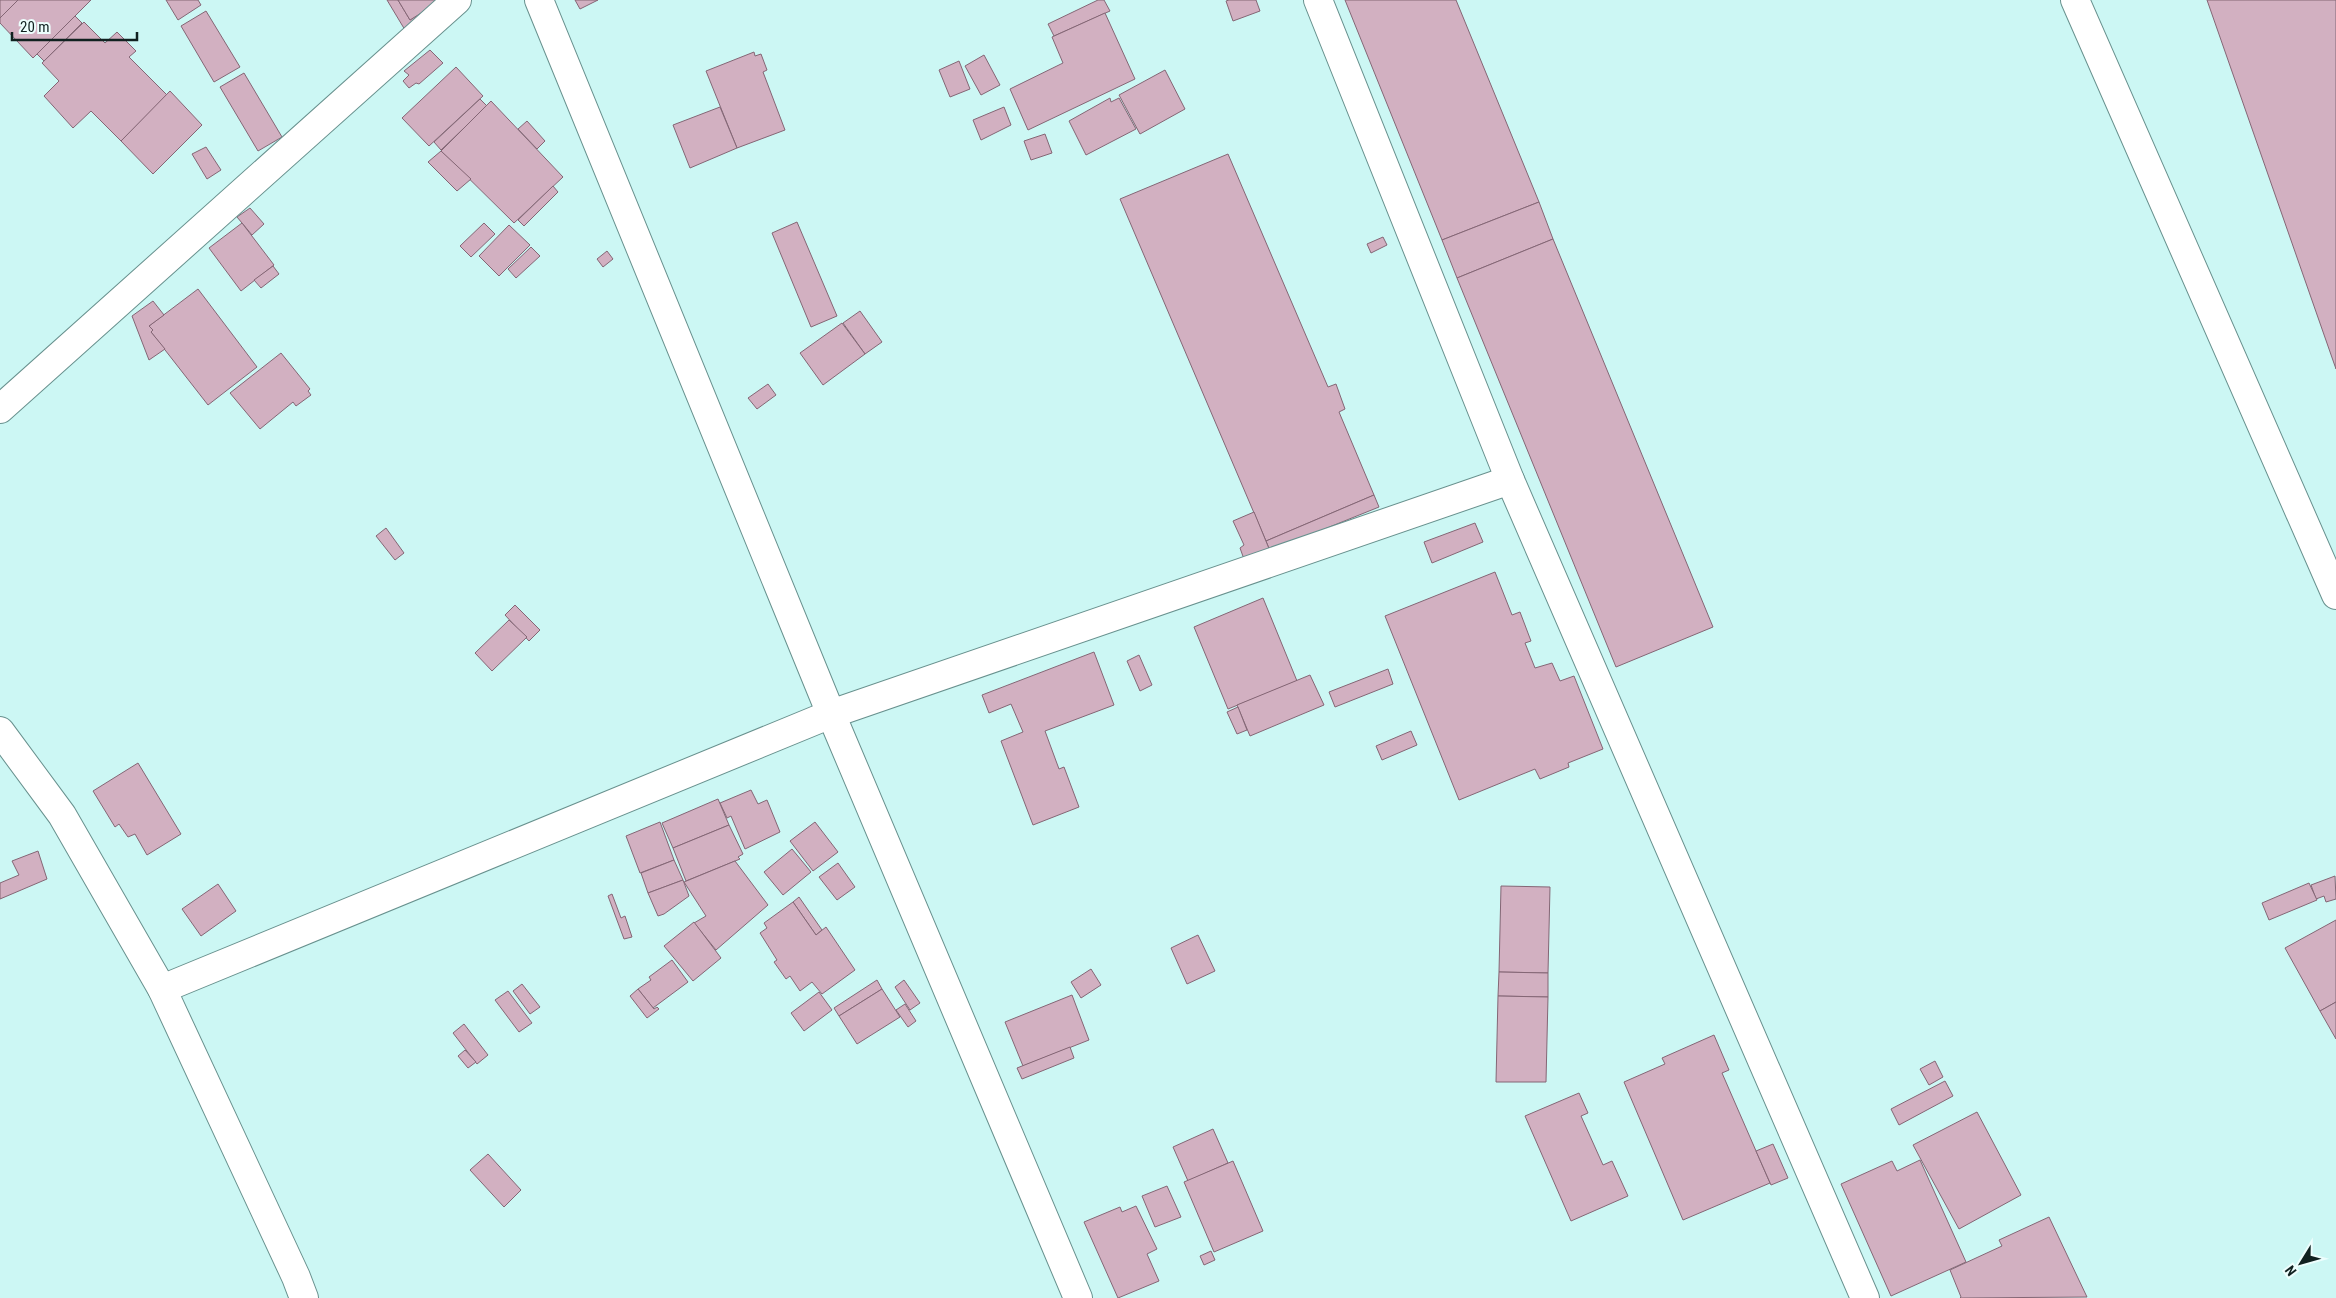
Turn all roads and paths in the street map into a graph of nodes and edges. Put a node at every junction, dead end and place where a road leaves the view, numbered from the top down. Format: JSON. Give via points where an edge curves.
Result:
{"nodes":[{"id":1,"x":457,"y":0,"type":"edge"},
{"id":2,"x":540,"y":0,"type":"edge"},
{"id":3,"x":1318,"y":0,"type":"edge"},
{"id":4,"x":2075,"y":0,"type":"edge"},
{"id":5,"x":0,"y":410,"type":"edge"},
{"id":6,"x":1510,"y":480,"type":"junction"},
{"id":7,"x":2336,"y":595,"type":"edge"},
{"id":8,"x":831,"y":714,"type":"junction"},
{"id":9,"x":0,"y":731,"type":"edge"},
{"id":10,"x":162,"y":989,"type":"junction"},
{"id":11,"x":304,"y":1298,"type":"edge"},
{"id":12,"x":1078,"y":1298,"type":"edge"},
{"id":13,"x":1865,"y":1298,"type":"edge"}],
"edges":[{"from":1,"to":5,"type":"street"},
{"from":2,"to":8,"type":"street"},
{"from":3,"to":6,"type":"street"},
{"from":4,"to":7,"type":"street"},
{"from":6,"to":8,"type":"street"},
{"from":6,"to":13,"type":"street"},
{"from":8,"to":10,"type":"street"},
{"from":8,"to":12,"type":"street"},
{"from":9,"to":10,"type":"street","via":[[62,815]]},
{"from":10,"to":11,"type":"street"}]}
